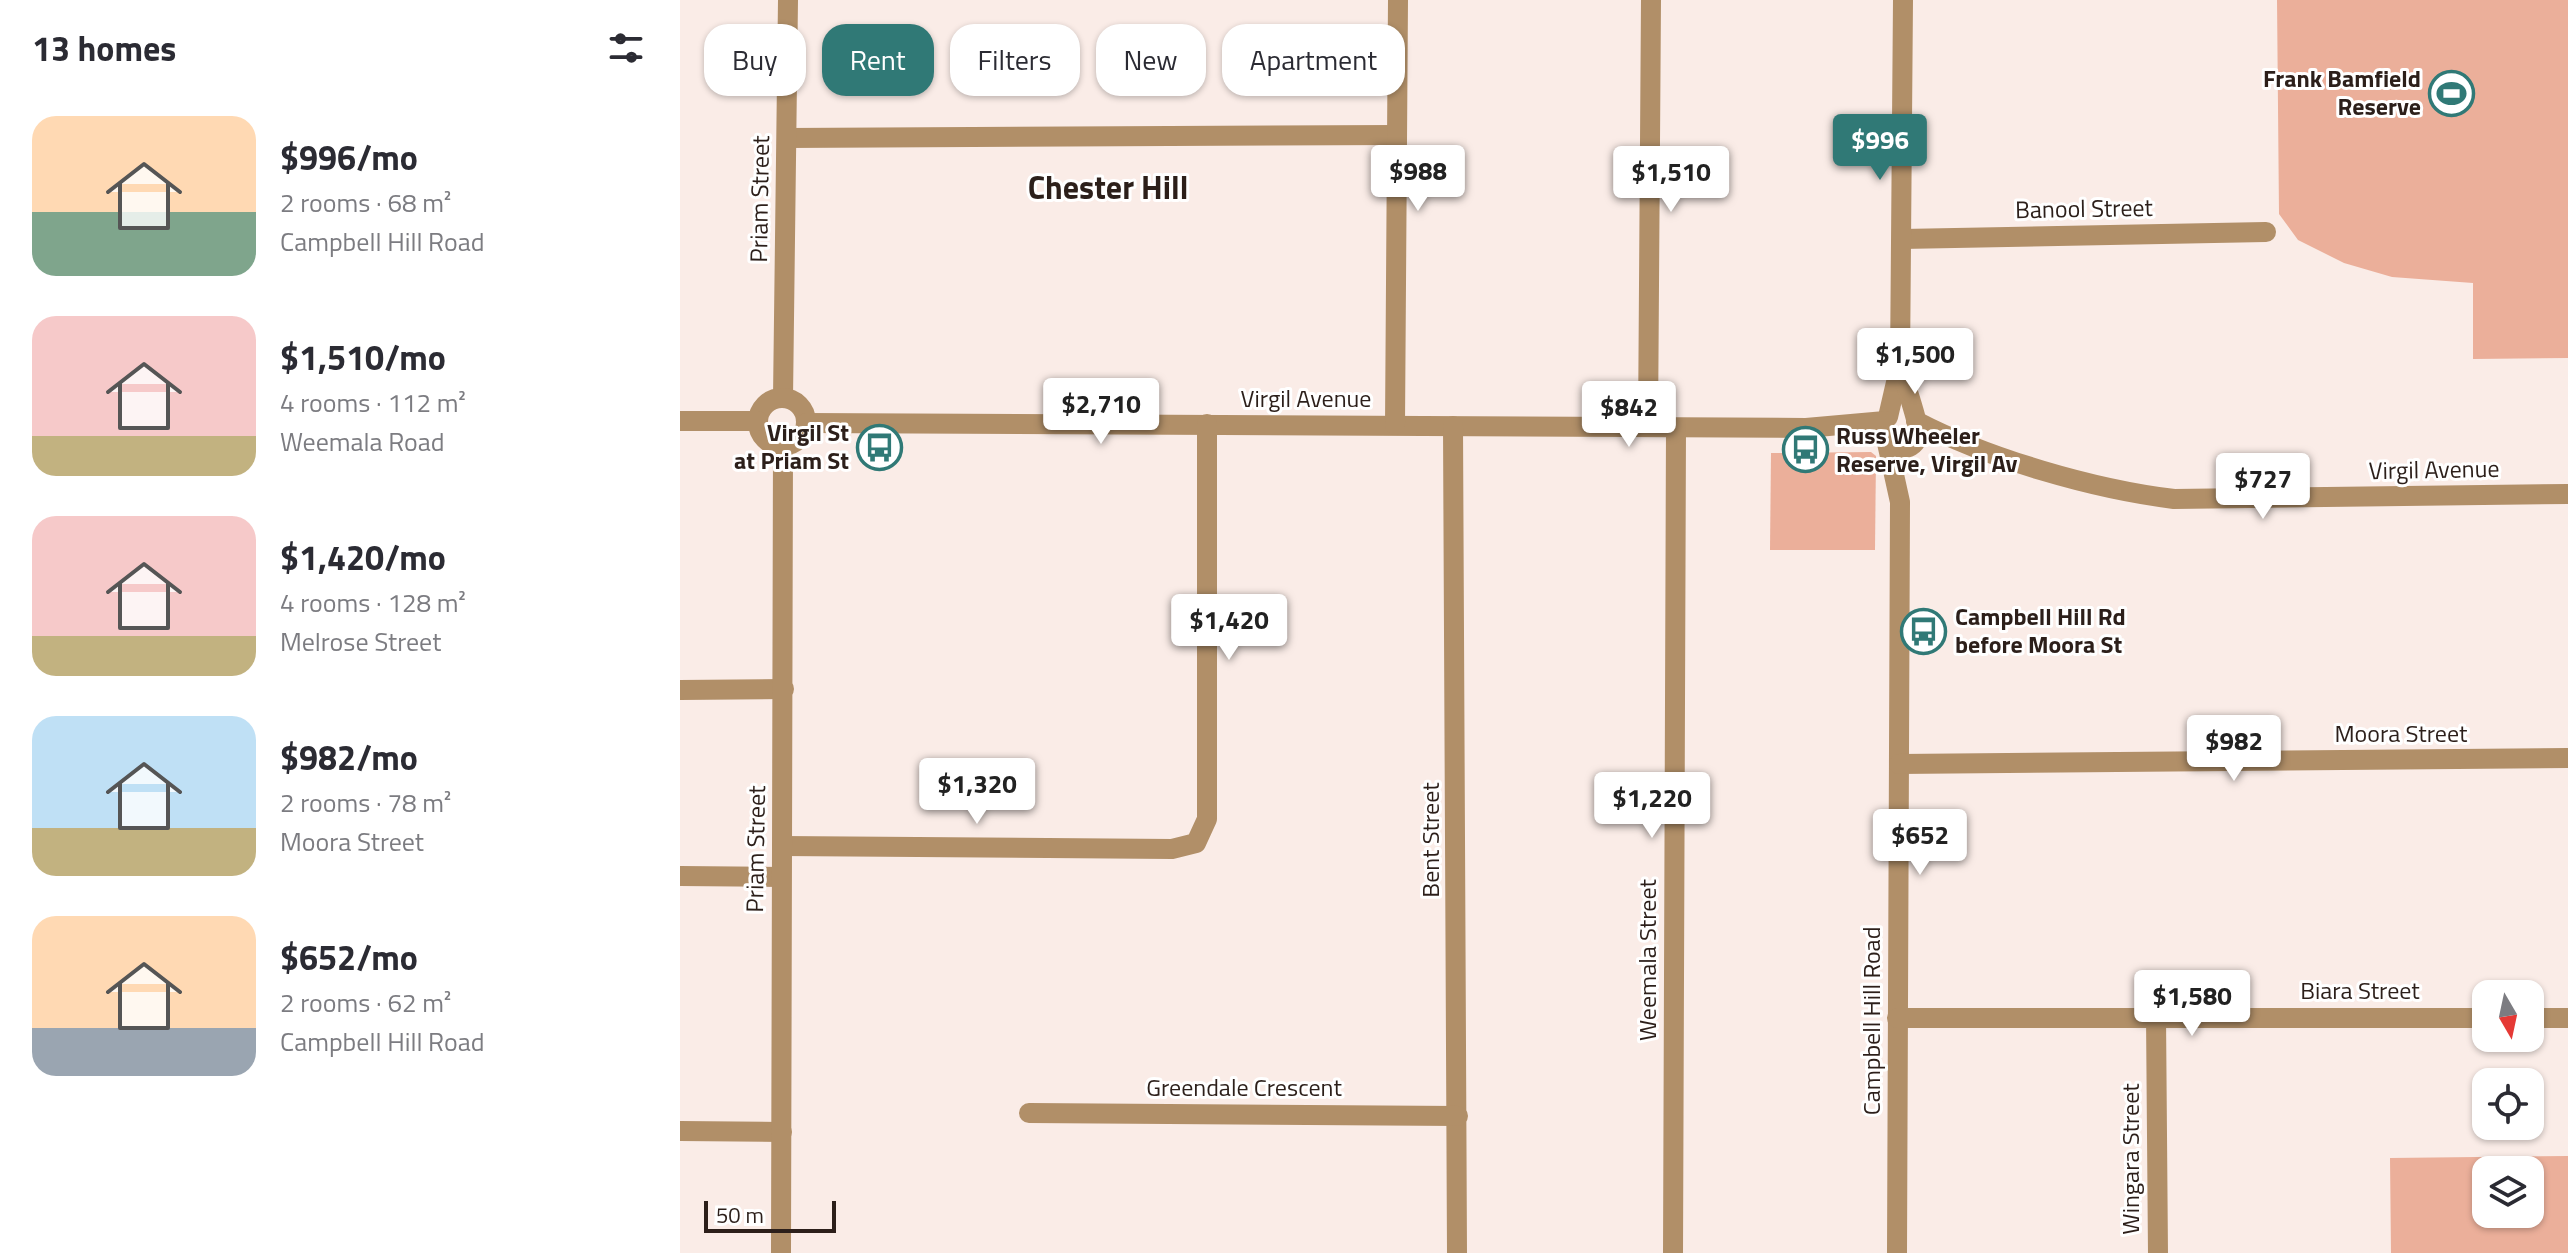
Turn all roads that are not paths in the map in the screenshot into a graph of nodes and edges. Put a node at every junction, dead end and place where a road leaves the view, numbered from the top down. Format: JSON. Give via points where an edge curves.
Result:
{"nodes":[{"id":1,"x":788,"y":0,"type":"edge"},
{"id":2,"x":1398,"y":0,"type":"edge"},
{"id":3,"x":1651,"y":0,"type":"edge"},
{"id":4,"x":1903,"y":0,"type":"edge"},
{"id":5,"x":1397,"y":135,"type":"junction"},
{"id":6,"x":787,"y":138,"type":"junction"},
{"id":7,"x":2266,"y":232,"type":"dead end"},
{"id":8,"x":1902,"y":239,"type":"junction"},
{"id":9,"x":1900,"y":365,"type":"junction"},
{"id":10,"x":783,"y":398,"type":"junction"},
{"id":11,"x":1915,"y":419,"type":"junction"},
{"id":12,"x":680,"y":421,"type":"edge"},
{"id":13,"x":758,"y":421,"type":"junction"},
{"id":14,"x":806,"y":423,"type":"junction"},
{"id":15,"x":1207,"y":424,"type":"junction"},
{"id":16,"x":1395,"y":425,"type":"junction"},
{"id":17,"x":1453,"y":426,"type":"junction"},
{"id":18,"x":1648,"y":427,"type":"junction"},
{"id":19,"x":1676,"y":428,"type":"junction"},
{"id":20,"x":1886,"y":430,"type":"junction"},
{"id":21,"x":1912,"y":445,"type":"junction"},
{"id":22,"x":783,"y":446,"type":"junction"},
{"id":23,"x":1971,"y":448,"type":"junction"},
{"id":24,"x":2568,"y":494,"type":"edge"},
{"id":25,"x":1900,"y":502,"type":"junction"},
{"id":26,"x":784,"y":689,"type":"junction"},
{"id":27,"x":680,"y":690,"type":"edge"},
{"id":28,"x":2568,"y":758,"type":"edge"},
{"id":29,"x":1899,"y":764,"type":"junction"},
{"id":30,"x":782,"y":846,"type":"junction"},
{"id":31,"x":680,"y":876,"type":"edge"},
{"id":32,"x":780,"y":877,"type":"junction"},
{"id":33,"x":2156,"y":1016,"type":"junction"},
{"id":34,"x":1897,"y":1018,"type":"junction"},
{"id":35,"x":2472,"y":1018,"type":"edge"},
{"id":36,"x":2544,"y":1018,"type":"edge"},
{"id":37,"x":2568,"y":1018,"type":"edge"},
{"id":38,"x":1029,"y":1113,"type":"dead end"},
{"id":39,"x":1458,"y":1116,"type":"junction"},
{"id":40,"x":680,"y":1131,"type":"edge"},
{"id":41,"x":782,"y":1132,"type":"junction"},
{"id":42,"x":781,"y":1253,"type":"edge"},
{"id":43,"x":1457,"y":1253,"type":"edge"},
{"id":44,"x":1673,"y":1253,"type":"edge"},
{"id":45,"x":1897,"y":1253,"type":"edge"},
{"id":46,"x":2158,"y":1253,"type":"edge"}],
"edges":[{"from":1,"to":6,"type":"street","name":"Priam Street"},
{"from":2,"to":5,"type":"street"},
{"from":3,"to":18,"type":"street"},
{"from":4,"to":8,"type":"street","name":"Campbell Hill Road"},
{"from":5,"to":6,"type":"street"},
{"from":5,"to":16,"type":"street"},
{"from":6,"to":10,"type":"street","name":"Priam Street"},
{"from":7,"to":8,"type":"street","name":"Banool Street"},
{"from":8,"to":9,"type":"street","name":"Campbell Hill Road"},
{"from":9,"to":11,"type":"street","name":"Campbell Hill Road"},
{"from":9,"to":20,"type":"street","name":"Campbell Hill Road"},
{"from":10,"to":13,"type":"street","via":[[769,402]]},
{"from":10,"to":14,"type":"street","via":[[801,407]]},
{"from":11,"to":20,"type":"street","via":[[1899,412]]},
{"from":11,"to":21,"type":"street","via":[[1919,433]]},
{"from":11,"to":23,"type":"street","name":"Virgil Avenue"},
{"from":12,"to":13,"type":"street"},
{"from":13,"to":22,"type":"street","via":[[768,441]]},
{"from":14,"to":15,"type":"street","name":"Virgil Avenue"},
{"from":14,"to":22,"type":"street","via":[[797,440]]},
{"from":15,"to":16,"type":"street","name":"Virgil Avenue"},
{"from":15,"to":30,"type":"street","via":[[1207,819],[1196,843],[1172,849]]},
{"from":16,"to":17,"type":"street","name":"Virgil Avenue"},
{"from":17,"to":18,"type":"street","name":"Virgil Avenue"},
{"from":17,"to":39,"type":"street","name":"Bent Street"},
{"from":18,"to":19,"type":"street","name":"Virgil Avenue"},
{"from":19,"to":20,"type":"street","name":"Virgil Avenue"},
{"from":19,"to":44,"type":"street","name":"Weemala Street"},
{"from":20,"to":21,"type":"street","via":[[1898,448]]},
{"from":20,"to":25,"type":"street","name":"Campbell Hill Road"},
{"from":21,"to":23,"type":"street","name":"Virgil Avenue"},
{"from":21,"to":25,"type":"street","name":"Campbell Hill Road"},
{"from":22,"to":26,"type":"street","name":"Priam Street"},
{"from":23,"to":24,"type":"street","name":"Virgil Avenue","via":[[2174,499]]},
{"from":25,"to":29,"type":"street","name":"Campbell Hill Road"},
{"from":26,"to":27,"type":"street"},
{"from":26,"to":30,"type":"street","name":"Priam Street"},
{"from":28,"to":29,"type":"street","name":"Moora Street"},
{"from":29,"to":34,"type":"street","name":"Campbell Hill Road"},
{"from":30,"to":32,"type":"street","name":"Priam Street"},
{"from":31,"to":32,"type":"street"},
{"from":32,"to":41,"type":"street","name":"Priam Street"},
{"from":33,"to":34,"type":"street","name":"Biara Street"},
{"from":33,"to":35,"type":"street","name":"Biara Street"},
{"from":33,"to":46,"type":"street","name":"Wingara Street"},
{"from":34,"to":45,"type":"street","name":"Campbell Hill Road"},
{"from":36,"to":37,"type":"street"},
{"from":38,"to":39,"type":"street","name":"Greendale Crescent"},
{"from":39,"to":43,"type":"street","name":"Bent Street"},
{"from":40,"to":41,"type":"street"},
{"from":41,"to":42,"type":"street","name":"Priam Street"}]}
